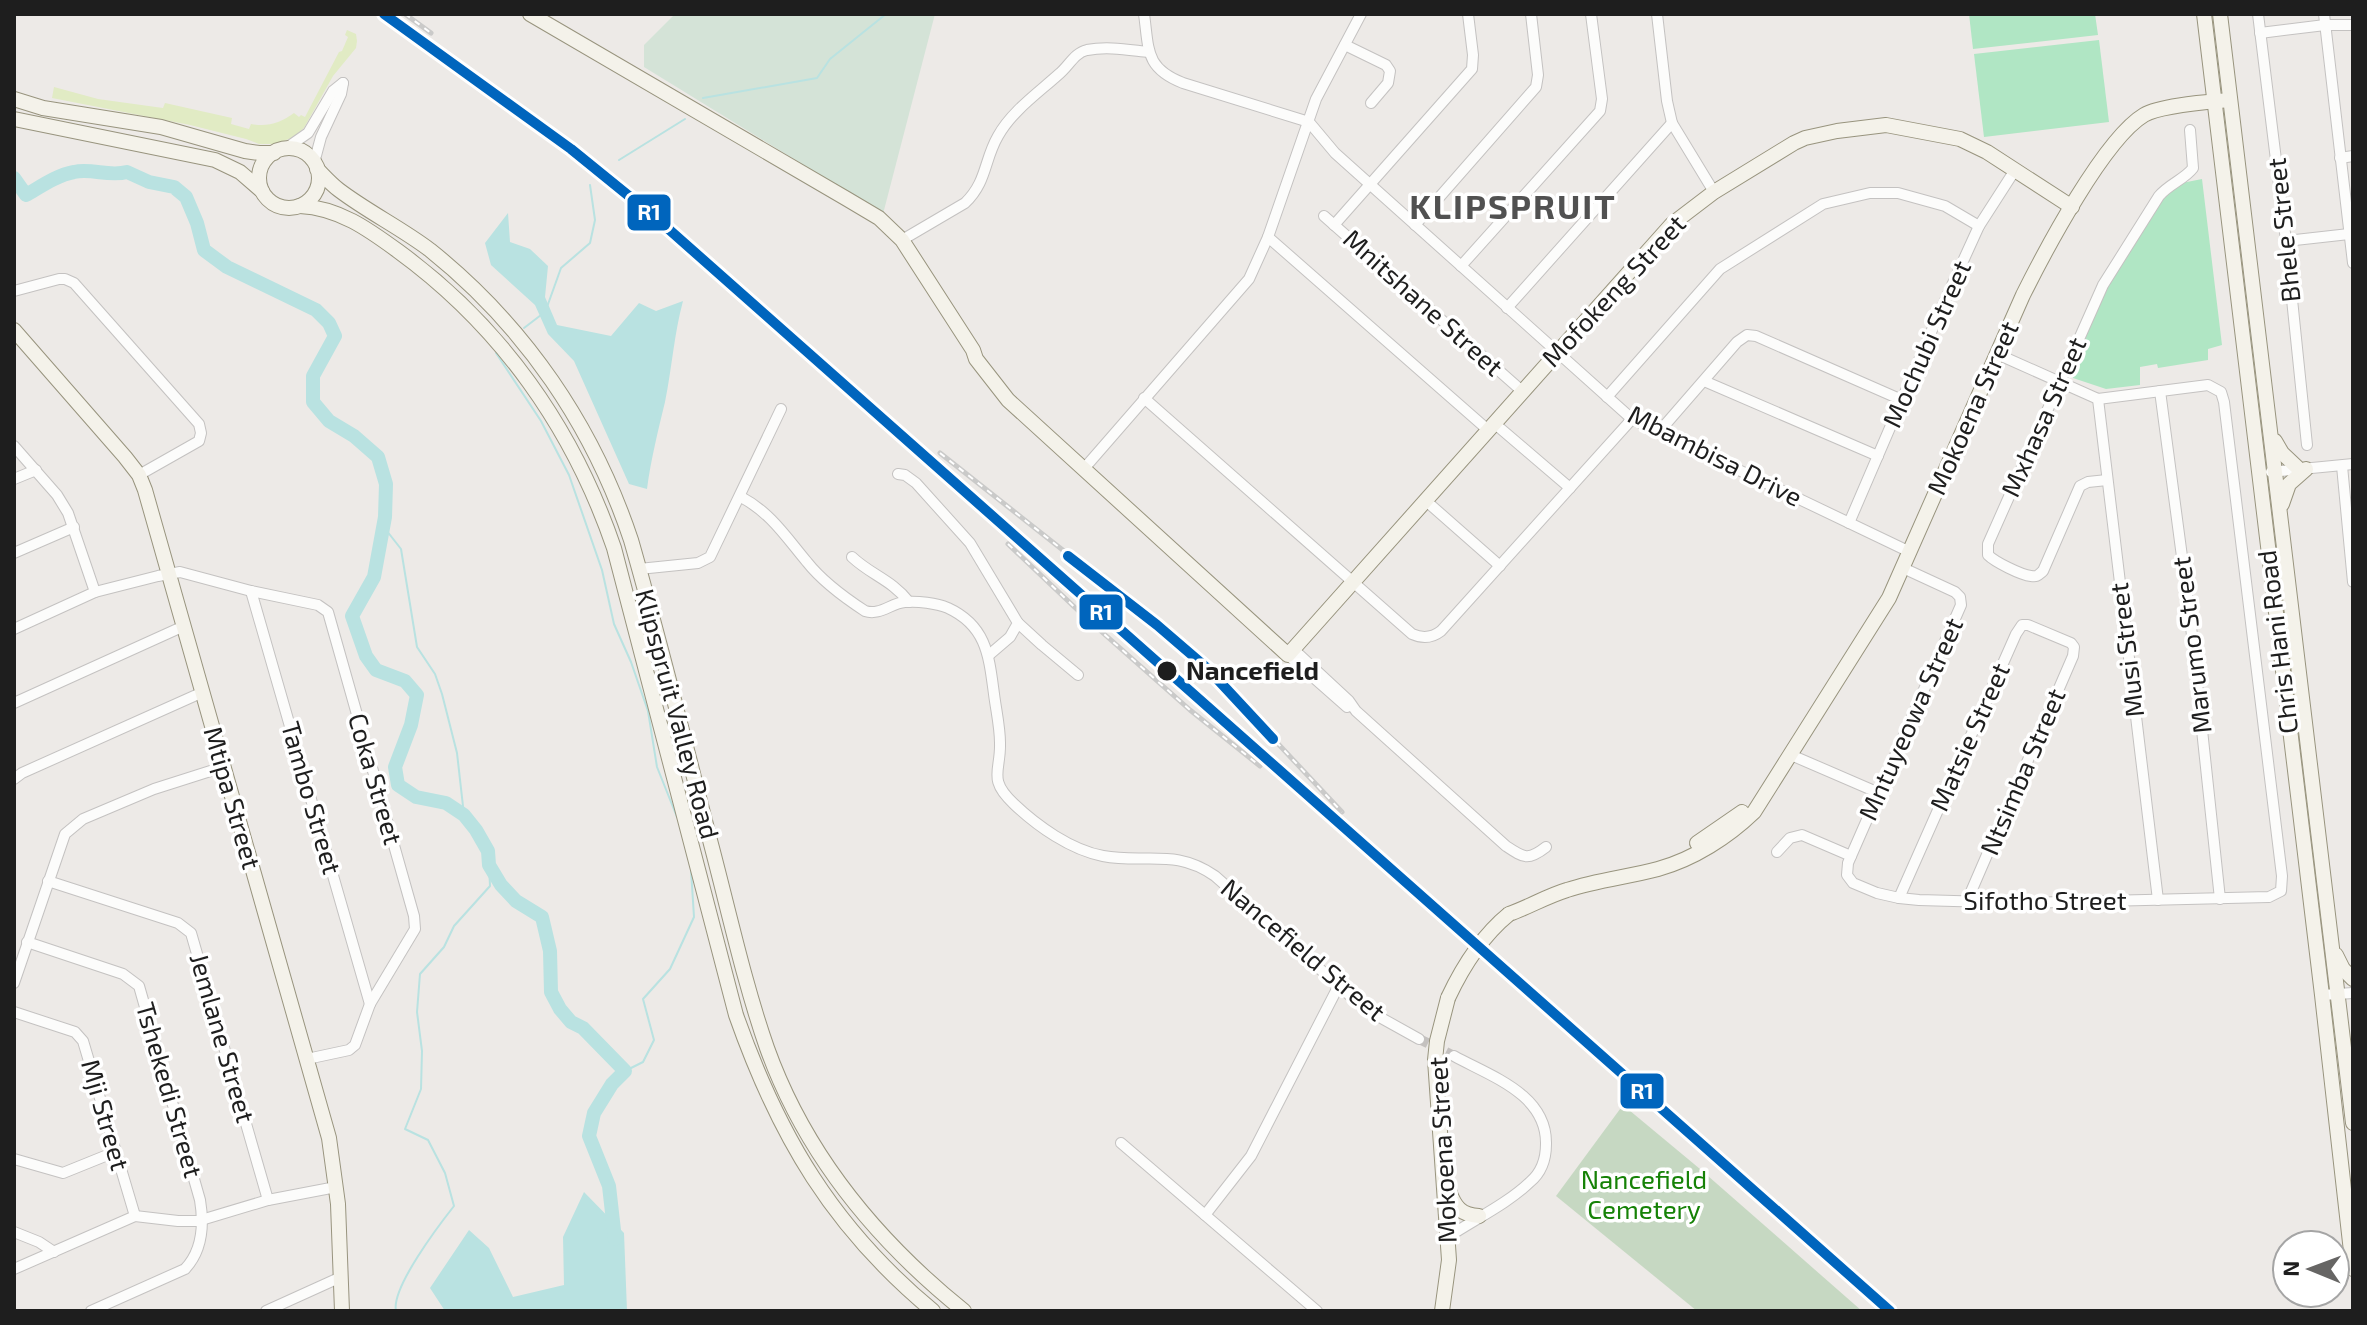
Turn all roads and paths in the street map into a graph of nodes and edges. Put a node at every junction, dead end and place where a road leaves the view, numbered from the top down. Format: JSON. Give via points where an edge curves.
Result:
{"nodes":[{"id":1,"x":530,"y":14,"type":"edge"},
{"id":2,"x":1144,"y":14,"type":"edge"},
{"id":3,"x":1361,"y":14,"type":"edge"},
{"id":4,"x":1468,"y":14,"type":"edge"},
{"id":5,"x":1531,"y":14,"type":"edge"},
{"id":6,"x":1591,"y":14,"type":"edge"},
{"id":7,"x":1657,"y":14,"type":"edge"},
{"id":8,"x":2204,"y":14,"type":"edge"},
{"id":9,"x":2220,"y":14,"type":"edge"},
{"id":10,"x":2258,"y":14,"type":"edge"},
{"id":11,"x":2324,"y":20,"type":"edge"},
{"id":12,"x":2353,"y":25,"type":"edge"},
{"id":13,"x":2260,"y":33,"type":"junction"},
{"id":14,"x":1345,"y":45,"type":"junction"},
{"id":15,"x":1149,"y":52,"type":"junction"},
{"id":16,"x":14,"y":99,"type":"edge"},
{"id":17,"x":2230,"y":100,"type":"junction"},
{"id":18,"x":2214,"y":102,"type":"junction"},
{"id":19,"x":1371,"y":103,"type":"dead end"},
{"id":20,"x":14,"y":119,"type":"edge"},
{"id":21,"x":1309,"y":122,"type":"junction"},
{"id":22,"x":1672,"y":123,"type":"junction"},
{"id":23,"x":2190,"y":130,"type":"dead end"},
{"id":24,"x":280,"y":151,"type":"junction"},
{"id":25,"x":2353,"y":156,"type":"edge"},
{"id":26,"x":2340,"y":158,"type":"junction"},
{"id":27,"x":316,"y":166,"type":"junction"},
{"id":28,"x":2015,"y":170,"type":"junction"},
{"id":29,"x":1370,"y":184,"type":"junction"},
{"id":30,"x":262,"y":191,"type":"junction"},
{"id":31,"x":1714,"y":192,"type":"junction"},
{"id":32,"x":300,"y":206,"type":"junction"},
{"id":33,"x":2072,"y":207,"type":"junction"},
{"id":34,"x":1324,"y":216,"type":"dead end"},
{"id":35,"x":1334,"y":225,"type":"junction"},
{"id":36,"x":1415,"y":225,"type":"junction"},
{"id":37,"x":1979,"y":226,"type":"junction"},
{"id":38,"x":2349,"y":234,"type":"junction"},
{"id":39,"x":1268,"y":237,"type":"junction"},
{"id":40,"x":902,"y":240,"type":"junction"},
{"id":41,"x":2286,"y":241,"type":"junction"},
{"id":42,"x":2353,"y":263,"type":"edge"},
{"id":43,"x":1461,"y":266,"type":"junction"},
{"id":44,"x":14,"y":291,"type":"edge"},
{"id":45,"x":1507,"y":308,"type":"junction"},
{"id":46,"x":14,"y":330,"type":"edge"},
{"id":47,"x":973,"y":350,"type":"junction"},
{"id":48,"x":1557,"y":352,"type":"junction"},
{"id":49,"x":1997,"y":354,"type":"junction"},
{"id":50,"x":2060,"y":380,"type":"junction"},
{"id":51,"x":1704,"y":381,"type":"junction"},
{"id":52,"x":1522,"y":391,"type":"junction"},
{"id":53,"x":2160,"y":391,"type":"junction"},
{"id":54,"x":1607,"y":397,"type":"junction"},
{"id":55,"x":1144,"y":398,"type":"junction"},
{"id":56,"x":2098,"y":399,"type":"junction"},
{"id":57,"x":1902,"y":400,"type":"junction"},
{"id":58,"x":781,"y":409,"type":"dead end"},
{"id":59,"x":1632,"y":419,"type":"junction"},
{"id":60,"x":1491,"y":426,"type":"junction"},
{"id":61,"x":2271,"y":429,"type":"junction"},
{"id":62,"x":1658,"y":433,"type":"junction"},
{"id":63,"x":2307,"y":445,"type":"dead end"},
{"id":64,"x":14,"y":446,"type":"edge"},
{"id":65,"x":1878,"y":456,"type":"junction"},
{"id":66,"x":1088,"y":464,"type":"junction"},
{"id":67,"x":2348,"y":465,"type":"edge"},
{"id":68,"x":2303,"y":469,"type":"junction"},
{"id":69,"x":36,"y":470,"type":"junction"},
{"id":70,"x":2276,"y":472,"type":"junction"},
{"id":71,"x":898,"y":474,"type":"dead end"},
{"id":72,"x":2258,"y":474,"type":"junction"},
{"id":73,"x":139,"y":475,"type":"junction"},
{"id":74,"x":14,"y":479,"type":"edge"},
{"id":75,"x":2107,"y":480,"type":"junction"},
{"id":76,"x":1570,"y":488,"type":"junction"},
{"id":77,"x":741,"y":497,"type":"junction"},
{"id":78,"x":1425,"y":500,"type":"junction"},
{"id":79,"x":2280,"y":510,"type":"junction"},
{"id":80,"x":1849,"y":523,"type":"junction"},
{"id":81,"x":74,"y":527,"type":"junction"},
{"id":82,"x":2351,"y":531,"type":"edge"},
{"id":83,"x":1910,"y":552,"type":"junction"},
{"id":84,"x":14,"y":553,"type":"edge"},
{"id":85,"x":852,"y":557,"type":"dead end"},
{"id":86,"x":1500,"y":566,"type":"junction"},
{"id":87,"x":1903,"y":568,"type":"junction"},
{"id":88,"x":639,"y":569,"type":"junction"},
{"id":89,"x":170,"y":573,"type":"junction"},
{"id":90,"x":1353,"y":580,"type":"junction"},
{"id":91,"x":2353,"y":582,"type":"edge"},
{"id":92,"x":251,"y":591,"type":"junction"},
{"id":93,"x":95,"y":592,"type":"junction"},
{"id":94,"x":909,"y":602,"type":"junction"},
{"id":95,"x":1018,"y":623,"type":"junction"},
{"id":96,"x":184,"y":626,"type":"junction"},
{"id":97,"x":14,"y":629,"type":"edge"},
{"id":98,"x":2071,"y":643,"type":"joint"},
{"id":99,"x":1290,"y":652,"type":"junction"},
{"id":100,"x":989,"y":655,"type":"junction"},
{"id":101,"x":1078,"y":675,"type":"dead end"},
{"id":102,"x":203,"y":692,"type":"junction"},
{"id":103,"x":14,"y":703,"type":"edge"},
{"id":104,"x":1791,"y":755,"type":"junction"},
{"id":105,"x":223,"y":767,"type":"junction"},
{"id":106,"x":14,"y":779,"type":"edge"},
{"id":107,"x":1879,"y":793,"type":"junction"},
{"id":108,"x":1546,"y":847,"type":"dead end"},
{"id":109,"x":1777,"y":852,"type":"dead end"},
{"id":110,"x":1851,"y":856,"type":"junction"},
{"id":111,"x":48,"y":881,"type":"junction"},
{"id":112,"x":1899,"y":898,"type":"junction"},
{"id":113,"x":2220,"y":899,"type":"junction"},
{"id":114,"x":2158,"y":900,"type":"junction"},
{"id":115,"x":1967,"y":901,"type":"junction"},
{"id":116,"x":27,"y":942,"type":"junction"},
{"id":117,"x":2332,"y":944,"type":"junction"},
{"id":118,"x":2353,"y":980,"type":"edge"},
{"id":119,"x":14,"y":983,"type":"edge"},
{"id":120,"x":1338,"y":987,"type":"junction"},
{"id":121,"x":2329,"y":988,"type":"junction"},
{"id":122,"x":2353,"y":993,"type":"edge"},
{"id":123,"x":370,"y":1004,"type":"junction"},
{"id":124,"x":14,"y":1012,"type":"edge"},
{"id":125,"x":1419,"y":1039,"type":"tunnel mouth"},
{"id":126,"x":1454,"y":1056,"type":"tunnel mouth"},
{"id":127,"x":307,"y":1059,"type":"junction"},
{"id":128,"x":2353,"y":1123,"type":"edge"},
{"id":129,"x":1121,"y":1143,"type":"dead end"},
{"id":130,"x":115,"y":1152,"type":"junction"},
{"id":131,"x":14,"y":1159,"type":"edge"},
{"id":132,"x":1443,"y":1176,"type":"junction"},
{"id":133,"x":336,"y":1187,"type":"junction"},
{"id":134,"x":268,"y":1200,"type":"junction"},
{"id":135,"x":1205,"y":1215,"type":"junction"},
{"id":136,"x":135,"y":1216,"type":"junction"},
{"id":137,"x":1479,"y":1216,"type":"junction"},
{"id":138,"x":204,"y":1219,"type":"junction"},
{"id":139,"x":14,"y":1232,"type":"edge"},
{"id":140,"x":1448,"y":1237,"type":"junction"},
{"id":141,"x":54,"y":1252,"type":"junction"},
{"id":142,"x":14,"y":1269,"type":"edge"},
{"id":143,"x":2353,"y":1269,"type":"edge"},
{"id":144,"x":341,"y":1277,"type":"junction"},
{"id":145,"x":91,"y":1311,"type":"edge"},
{"id":146,"x":266,"y":1311,"type":"edge"},
{"id":147,"x":342,"y":1311,"type":"edge"},
{"id":148,"x":933,"y":1311,"type":"edge"},
{"id":149,"x":964,"y":1311,"type":"edge"},
{"id":150,"x":1317,"y":1311,"type":"edge"},
{"id":151,"x":1442,"y":1311,"type":"edge"}],
"edges":[{"from":1,"to":40,"type":"main road","via":[[879,218]]},
{"from":2,"to":15,"type":"street"},
{"from":3,"to":14,"type":"street"},
{"from":4,"to":29,"type":"street","via":[[1472,69]]},
{"from":5,"to":36,"type":"street","via":[[1536,87]]},
{"from":6,"to":43,"type":"street","via":[[1600,111]]},
{"from":7,"to":22,"type":"street"},
{"from":8,"to":18,"type":"main road","name":"Chris Hani Road"},
{"from":9,"to":17,"type":"main road","name":"Chris Hani Road"},
{"from":10,"to":13,"type":"street","name":"Bhele Street"},
{"from":11,"to":12,"type":"street"},
{"from":11,"to":13,"type":"street"},
{"from":11,"to":26,"type":"street"},
{"from":13,"to":41,"type":"street","name":"Bhele Street"},
{"from":14,"to":19,"type":"street","via":[[1390,71],[1388,83]]},
{"from":14,"to":21,"type":"street"},
{"from":15,"to":21,"type":"street","via":[[1159,71],[1172,79]]},
{"from":15,"to":40,"type":"street","via":[[1115,48],[1077,55],[1003,128],[973,196]]},
{"from":16,"to":24,"type":"main road","via":[[161,127],[245,151]]},
{"from":17,"to":18,"type":"main road","name":"Mokoena Street"},
{"from":17,"to":61,"type":"main road","name":"Chris Hani Road"},
{"from":18,"to":33,"type":"main road","name":"Mokoena Street","via":[[2139,119],[2106,155]]},
{"from":18,"to":72,"type":"main road","name":"Chris Hani Road"},
{"from":20,"to":30,"type":"main road","via":[[215,160]]},
{"from":21,"to":29,"type":"street","name":"Mbambisa Drive"},
{"from":21,"to":39,"type":"street"},
{"from":22,"to":31,"type":"street"},
{"from":22,"to":45,"type":"street"},
{"from":23,"to":50,"type":"street","name":"Mxhasa Street","via":[[2193,168],[2165,188],[2138,228],[2103,285]]},
{"from":24,"to":27,"type":"main road","via":[[302,152]]},
{"from":24,"to":27,"type":"street","via":[[308,133],[343,83],[321,137]]},
{"from":24,"to":30,"type":"main road","via":[[265,161]]},
{"from":25,"to":26,"type":"street"},
{"from":26,"to":38,"type":"street"},
{"from":27,"to":32,"type":"main road","via":[[316,191]]},
{"from":27,"to":88,"type":"main road","name":"Klipspruit Valley Road","via":[[338,190],[429,249],[536,357],[601,465]]},
{"from":28,"to":31,"type":"main road","name":"Mofokeng Street","via":[[1967,141],[1877,125],[1800,140]]},
{"from":28,"to":33,"type":"main road","name":"Mofokeng Street"},
{"from":28,"to":37,"type":"street","name":"Mochubi Street"},
{"from":29,"to":35,"type":"street"},
{"from":29,"to":36,"type":"street","name":"Mbambisa Drive"},
{"from":30,"to":32,"type":"main road","via":[[277,205]]},
{"from":31,"to":48,"type":"main road","name":"Mofokeng Street","via":[[1672,224]]},
{"from":32,"to":148,"type":"main road","name":"Klipspruit Valley Road","via":[[354,221],[434,279],[499,342],[567,439],[614,548],[754,1067],[780,1124],[829,1202],[880,1262]]},
{"from":33,"to":49,"type":"main road","name":"Mokoena Street","via":[[2041,258]]},
{"from":34,"to":35,"type":"street","name":"Mnitshane Street"},
{"from":35,"to":52,"type":"street","name":"Mnitshane Street"},
{"from":36,"to":43,"type":"street","name":"Mbambisa Drive"},
{"from":37,"to":54,"type":"street","via":[[1945,206],[1898,193],[1870,193],[1823,204],[1720,269]]},
{"from":37,"to":57,"type":"street","name":"Mochubi Street"},
{"from":38,"to":41,"type":"street"},
{"from":38,"to":42,"type":"street"},
{"from":39,"to":55,"type":"street","via":[[1245,284]]},
{"from":39,"to":60,"type":"street"},
{"from":40,"to":47,"type":"main road"},
{"from":41,"to":63,"type":"street","name":"Bhele Street"},
{"from":43,"to":45,"type":"street","name":"Mbambisa Drive"},
{"from":44,"to":73,"type":"street","via":[[59,279],[74,283],[199,424],[199,441]]},
{"from":45,"to":48,"type":"street","name":"Mbambisa Drive"},
{"from":46,"to":73,"type":"main road","name":"Mtipa Street"},
{"from":47,"to":66,"type":"main road","via":[[1004,387]]},
{"from":47,"to":99,"type":"main road","via":[[1008,400]]},
{"from":48,"to":52,"type":"main road","name":"Mofokeng Street"},
{"from":48,"to":54,"type":"street","name":"Mbambisa Drive"},
{"from":49,"to":50,"type":"street"},
{"from":49,"to":83,"type":"main road","name":"Mokoena Street"},
{"from":50,"to":56,"type":"street"},
{"from":50,"to":75,"type":"street","name":"Mxhasa Street","via":[[1988,544],[1988,555],[2029,576],[2041,573],[2080,486]]},
{"from":51,"to":57,"type":"street","via":[[1741,338],[1751,334]]},
{"from":51,"to":62,"type":"street"},
{"from":51,"to":65,"type":"street"},
{"from":52,"to":60,"type":"main road","name":"Mofokeng Street"},
{"from":53,"to":56,"type":"street"},
{"from":53,"to":113,"type":"street","name":"Marumo Street"},
{"from":53,"to":113,"type":"street","name":"Sifotho Street","via":[[2208,385],[2221,392],[2224,402],[2282,876],[2281,891],[2269,897]]},
{"from":54,"to":59,"type":"street","name":"Mbambisa Drive"},
{"from":55,"to":66,"type":"street"},
{"from":55,"to":90,"type":"street"},
{"from":56,"to":75,"type":"street","name":"Musi Street"},
{"from":57,"to":65,"type":"street","name":"Mochubi Street"},
{"from":58,"to":77,"type":"street"},
{"from":59,"to":62,"type":"street","name":"Mbambisa Drive"},
{"from":59,"to":76,"type":"street"},
{"from":60,"to":76,"type":"street"},
{"from":60,"to":78,"type":"main road","name":"Mofokeng Street"},
{"from":61,"to":68,"type":"main road","via":[[2282,453]]},
{"from":61,"to":70,"type":"main road","name":"Chris Hani Road"},
{"from":62,"to":80,"type":"street","name":"Mbambisa Drive"},
{"from":64,"to":69,"type":"street"},
{"from":65,"to":80,"type":"street","name":"Mochubi Street"},
{"from":66,"to":99,"type":"main road"},
{"from":67,"to":68,"type":"street"},
{"from":67,"to":82,"type":"street"},
{"from":68,"to":70,"type":"street"},
{"from":68,"to":79,"type":"main road","via":[[2289,484]]},
{"from":69,"to":74,"type":"street"},
{"from":69,"to":81,"type":"street"},
{"from":70,"to":72,"type":"street"},
{"from":70,"to":79,"type":"main road","name":"Chris Hani Road"},
{"from":71,"to":95,"type":"street","via":[[916,483],[970,543]]},
{"from":72,"to":121,"type":"main road","name":"Chris Hani Road"},
{"from":73,"to":89,"type":"main road","name":"Mtipa Street"},
{"from":75,"to":114,"type":"street","name":"Musi Street"},
{"from":76,"to":86,"type":"street"},
{"from":77,"to":88,"type":"street","via":[[707,560]]},
{"from":77,"to":94,"type":"street","via":[[765,512],[809,565],[859,607],[873,613]]},
{"from":78,"to":86,"type":"street"},
{"from":78,"to":90,"type":"main road","name":"Mofokeng Street"},
{"from":79,"to":117,"type":"main road","name":"Chris Hani Road"},
{"from":80,"to":83,"type":"street","name":"Mbambisa Drive"},
{"from":81,"to":84,"type":"street"},
{"from":81,"to":93,"type":"street"},
{"from":82,"to":91,"type":"street"},
{"from":83,"to":87,"type":"main road","name":"Mokoena Street"},
{"from":85,"to":94,"type":"street"},
{"from":86,"to":90,"type":"street","via":[[1441,631],[1427,637],[1412,634]]},
{"from":87,"to":104,"type":"main road","name":"Mokoena Street","via":[[1879,617]]},
{"from":87,"to":107,"type":"street","name":"Mntuyeowa Street","via":[[1955,592],[1961,605]]},
{"from":88,"to":149,"type":"main road","name":"Klipspruit Valley Road","via":[[754,1007],[782,1085],[814,1146],[859,1210],[913,1269]]},
{"from":89,"to":92,"type":"street","name":"Coka Street"},
{"from":89,"to":93,"type":"street"},
{"from":89,"to":96,"type":"main road","name":"Mtipa Street"},
{"from":90,"to":99,"type":"main road","name":"Mofokeng Street"},
{"from":92,"to":123,"type":"street","name":"Tambo Street"},
{"from":92,"to":123,"type":"street","name":"Coka Street","via":[[318,605],[330,618],[416,924]]},
{"from":93,"to":97,"type":"street"},
{"from":94,"to":100,"type":"street","via":[[953,611],[984,640]]},
{"from":95,"to":100,"type":"street"},
{"from":95,"to":101,"type":"street"},
{"from":96,"to":102,"type":"main road","name":"Mtipa Street"},
{"from":96,"to":103,"type":"street"},
{"from":98,"to":112,"type":"street","name":"Matsie Street","via":[[2028,625],[2018,629]]},
{"from":98,"to":115,"type":"street","name":"Ntsimba Street","via":[[2073,656]]},
{"from":99,"to":108,"type":"street","via":[[1335,698],[1506,846],[1530,857]]},
{"from":100,"to":120,"type":"street","name":"Nancefield Street","via":[[1000,743],[997,776],[1014,805],[1085,852],[1187,860],[1215,876]]},
{"from":102,"to":105,"type":"main road","name":"Mtipa Street"},
{"from":102,"to":106,"type":"street"},
{"from":104,"to":107,"type":"street"},
{"from":104,"to":132,"type":"main road","name":"Mokoena Street","bridge":true,"via":[[1772,785],[1698,842],[1644,865],[1549,887],[1509,914],[1469,958],[1448,998],[1437,1041]]},
{"from":105,"to":111,"type":"street","via":[[83,819],[65,834]]},
{"from":105,"to":127,"type":"main road","name":"Mtipa Street"},
{"from":107,"to":110,"type":"street","name":"Mntuyeowa Street"},
{"from":109,"to":110,"type":"street","via":[[1790,838],[1802,835]]},
{"from":110,"to":112,"type":"street","name":"Sifotho Street","via":[[1847,875],[1853,883]]},
{"from":111,"to":116,"type":"street"},
{"from":111,"to":134,"type":"street","name":"Jemlane Street","via":[[178,923],[191,933]]},
{"from":112,"to":115,"type":"street","name":"Sifotho Street"},
{"from":113,"to":114,"type":"street","name":"Sifotho Street"},
{"from":114,"to":115,"type":"street","name":"Sifotho Street"},
{"from":116,"to":119,"type":"street"},
{"from":116,"to":138,"type":"street","name":"Tshekedi Street","via":[[123,974],[139,986]]},
{"from":117,"to":118,"type":"main road"},
{"from":117,"to":121,"type":"main road","name":"Chris Hani Road"},
{"from":118,"to":121,"type":"street"},
{"from":120,"to":125,"type":"street","name":"Nancefield Street"},
{"from":120,"to":135,"type":"street","via":[[1255,1150]]},
{"from":121,"to":122,"type":"street"},
{"from":121,"to":128,"type":"main road","name":"Chris Hani Road"},
{"from":121,"to":143,"type":"main road","name":"Chris Hani Road"},
{"from":123,"to":127,"type":"street","name":"Coka Street","via":[[352,1048]]},
{"from":124,"to":130,"type":"street","name":"Mji Street","via":[[80,1037]]},
{"from":126,"to":137,"type":"street","via":[[1527,1098],[1545,1128],[1546,1152],[1537,1174]]},
{"from":127,"to":133,"type":"main road","name":"Mtipa Street","via":[[329,1138]]},
{"from":129,"to":135,"type":"street"},
{"from":130,"to":131,"type":"street","via":[[63,1173]]},
{"from":130,"to":136,"type":"street","name":"Mji Street"},
{"from":132,"to":137,"type":"main road","via":[[1458,1209]]},
{"from":132,"to":140,"type":"main road","name":"Mokoena Street"},
{"from":133,"to":134,"type":"street"},
{"from":133,"to":144,"type":"main road","name":"Mtipa Street"},
{"from":134,"to":138,"type":"street"},
{"from":135,"to":150,"type":"street"},
{"from":136,"to":138,"type":"street"},
{"from":136,"to":141,"type":"street"},
{"from":137,"to":140,"type":"street"},
{"from":138,"to":145,"type":"street","via":[[185,1269]]},
{"from":139,"to":141,"type":"street"},
{"from":140,"to":151,"type":"main road","name":"Mokoena Street"},
{"from":141,"to":142,"type":"street"},
{"from":144,"to":146,"type":"street"},
{"from":144,"to":147,"type":"main road","name":"Mtipa Street"}]}
